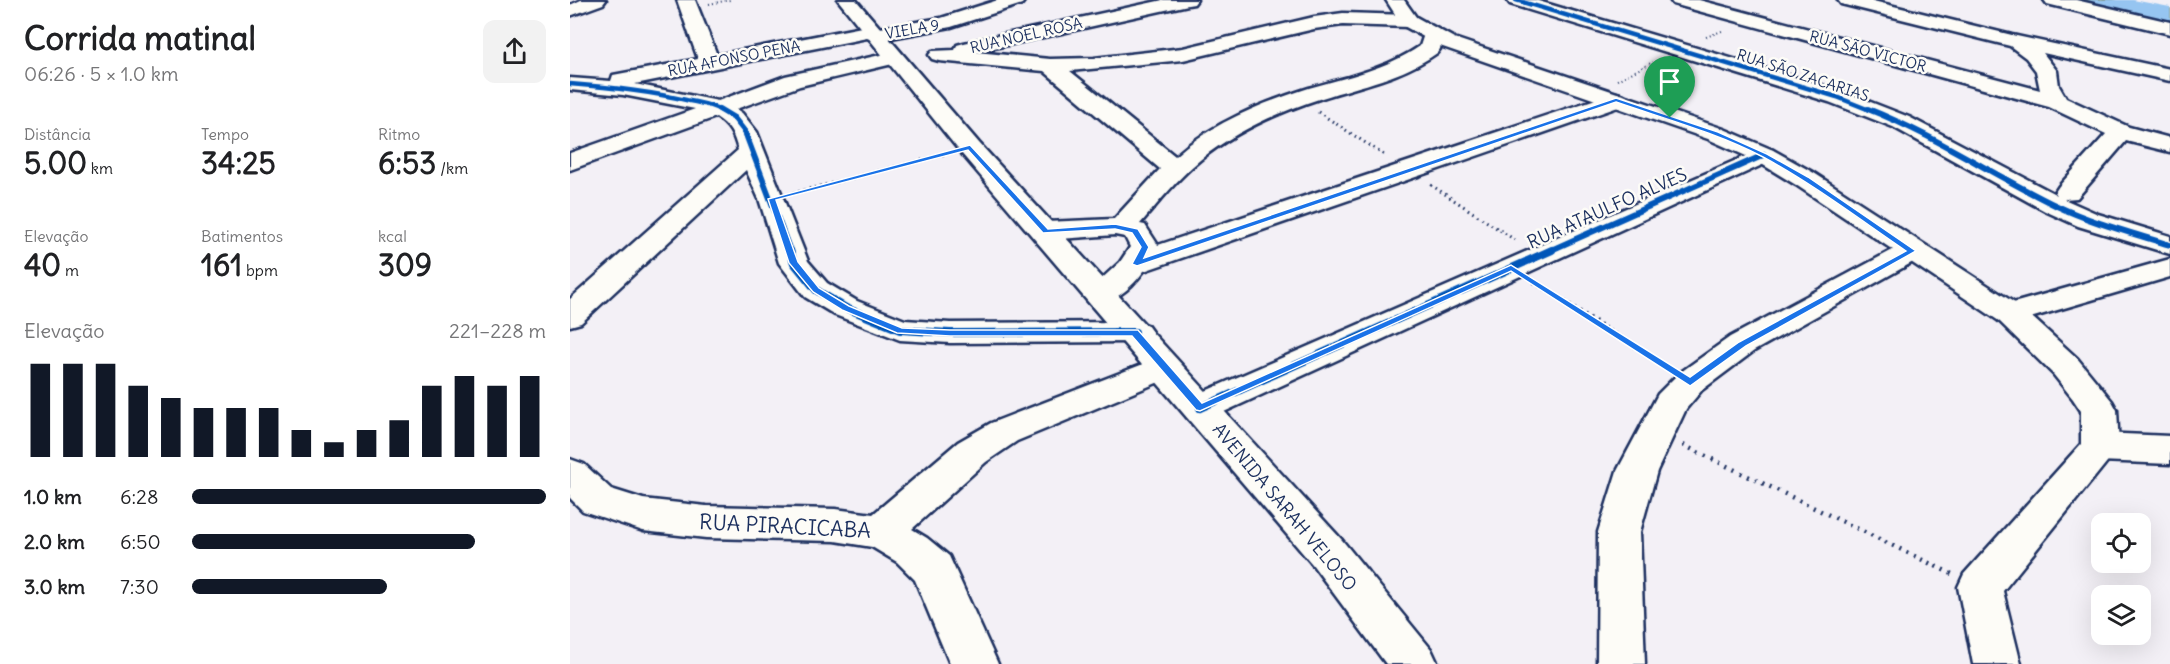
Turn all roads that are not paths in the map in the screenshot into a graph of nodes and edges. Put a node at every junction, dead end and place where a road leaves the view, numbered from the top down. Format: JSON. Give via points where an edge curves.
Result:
{"nodes":[{"id":1,"x":597,"y":0,"type":"edge"},
{"id":2,"x":687,"y":0,"type":"edge"},
{"id":3,"x":847,"y":0,"type":"edge"},
{"id":4,"x":1014,"y":0,"type":"edge"},
{"id":5,"x":1188,"y":0,"type":"edge"},
{"id":6,"x":1516,"y":0,"type":"edge"},
{"id":7,"x":1680,"y":0,"type":"edge"},
{"id":8,"x":1847,"y":0,"type":"edge"},
{"id":9,"x":1918,"y":0,"type":"edge"},
{"id":10,"x":2053,"y":0,"type":"edge"},
{"id":11,"x":570,"y":11,"type":"edge"},
{"id":12,"x":1412,"y":19,"type":"edge"},
{"id":13,"x":2170,"y":28,"type":"edge"},
{"id":14,"x":1051,"y":29,"type":"junction"},
{"id":15,"x":874,"y":33,"type":"junction"},
{"id":16,"x":2018,"y":42,"type":"junction"},
{"id":17,"x":939,"y":55,"type":"junction"},
{"id":18,"x":896,"y":60,"type":"junction"},
{"id":19,"x":710,"y":63,"type":"junction"},
{"id":20,"x":1050,"y":65,"type":"junction"},
{"id":21,"x":2170,"y":75,"type":"edge"},
{"id":22,"x":583,"y":85,"type":"edge"},
{"id":23,"x":1615,"y":91,"type":"junction"},
{"id":24,"x":2056,"y":102,"type":"junction"},
{"id":25,"x":716,"y":107,"type":"junction"},
{"id":26,"x":2121,"y":132,"type":"junction"},
{"id":27,"x":2170,"y":145,"type":"edge"},
{"id":28,"x":751,"y":152,"type":"junction"},
{"id":29,"x":1764,"y":155,"type":"junction"},
{"id":30,"x":570,"y":162,"type":"edge"},
{"id":31,"x":1175,"y":169,"type":"junction"},
{"id":32,"x":2068,"y":192,"type":"dead end"},
{"id":33,"x":1121,"y":228,"type":"junction"},
{"id":34,"x":1046,"y":231,"type":"junction"},
{"id":35,"x":2170,"y":245,"type":"edge"},
{"id":36,"x":1912,"y":251,"type":"junction"},
{"id":37,"x":1137,"y":264,"type":"junction"},
{"id":38,"x":2170,"y":267,"type":"edge"},
{"id":39,"x":1101,"y":294,"type":"junction"},
{"id":40,"x":2010,"y":314,"type":"junction"},
{"id":41,"x":570,"y":316,"type":"edge"},
{"id":42,"x":1135,"y":333,"type":"junction"},
{"id":43,"x":1164,"y":367,"type":"junction"},
{"id":44,"x":1200,"y":408,"type":"junction"},
{"id":45,"x":2100,"y":447,"type":"junction"},
{"id":46,"x":2170,"y":450,"type":"edge"},
{"id":47,"x":570,"y":474,"type":"edge"},
{"id":48,"x":880,"y":532,"type":"junction"},
{"id":49,"x":2003,"y":661,"type":"edge"},
{"id":50,"x":974,"y":664,"type":"edge"},
{"id":51,"x":1414,"y":664,"type":"edge"},
{"id":52,"x":1621,"y":664,"type":"edge"}],
"edges":[{"from":1,"to":11,"type":"street"},
{"from":2,"to":19,"type":"street"},
{"from":3,"to":15,"type":"street","name":"AVENIDA SARAH VELOSO"},
{"from":4,"to":14,"type":"street"},
{"from":4,"to":15,"type":"street","name":"VIELA 9","via":[[944,23]]},
{"from":5,"to":14,"type":"street","name":"RUA NOEL ROSA"},
{"from":6,"to":35,"type":"street","name":"RUA SÃO ZACARIAS","via":[[1837,97],[1901,122],[2088,220]]},
{"from":7,"to":24,"type":"street","name":"RUA SÃO VICTOR"},
{"from":8,"to":16,"type":"street"},
{"from":9,"to":16,"type":"street"},
{"from":10,"to":13,"type":"street"},
{"from":12,"to":20,"type":"street","via":[[1314,23],[1183,54]]},
{"from":12,"to":23,"type":"street","via":[[1447,42]]},
{"from":12,"to":31,"type":"street","via":[[1430,49],[1417,59],[1299,99],[1234,127]]},
{"from":14,"to":17,"type":"street","name":"RUA NOEL ROSA"},
{"from":15,"to":18,"type":"street","name":"AVENIDA SARAH VELOSO"},
{"from":15,"to":19,"type":"street","name":"RUA AFONSO PENA"},
{"from":16,"to":21,"type":"street"},
{"from":16,"to":24,"type":"street","via":[[2046,71]]},
{"from":17,"to":18,"type":"street","name":"RUA NOEL ROSA"},
{"from":17,"to":20,"type":"street"},
{"from":18,"to":25,"type":"street","name":"RUA NOEL ROSA","via":[[822,72]]},
{"from":18,"to":34,"type":"street","name":"AVENIDA SARAH VELOSO"},
{"from":19,"to":22,"type":"street","name":"RUA AFONSO PENA"},
{"from":20,"to":31,"type":"street"},
{"from":22,"to":25,"type":"street","via":[[635,90]]},
{"from":23,"to":29,"type":"street"},
{"from":23,"to":37,"type":"street"},
{"from":24,"to":26,"type":"street","name":"RUA SÃO VICTOR"},
{"from":25,"to":28,"type":"street","via":[[734,118],[745,132]]},
{"from":25,"to":30,"type":"street","name":"RUA NOEL ROSA"},
{"from":26,"to":27,"type":"street","name":"RUA SÃO VICTOR"},
{"from":26,"to":32,"type":"street"},
{"from":28,"to":41,"type":"street"},
{"from":28,"to":42,"type":"street","via":[[794,263],[816,290],[846,308],[900,330]]},
{"from":29,"to":36,"type":"street"},
{"from":29,"to":44,"type":"street","name":"RUA ATAULFO ALVES"},
{"from":31,"to":33,"type":"street"},
{"from":33,"to":34,"type":"street"},
{"from":33,"to":37,"type":"street","via":[[1135,231],[1145,247]]},
{"from":34,"to":39,"type":"street","name":"AVENIDA SARAH VELOSO"},
{"from":36,"to":40,"type":"street"},
{"from":36,"to":52,"type":"street","via":[[1742,344],[1690,382],[1671,404],[1637,471],[1619,532]]},
{"from":37,"to":39,"type":"street"},
{"from":38,"to":40,"type":"street"},
{"from":39,"to":42,"type":"street","name":"AVENIDA SARAH VELOSO"},
{"from":40,"to":45,"type":"street","via":[[2086,391],[2098,410]]},
{"from":42,"to":43,"type":"street","name":"AVENIDA SARAH VELOSO"},
{"from":43,"to":44,"type":"street","name":"AVENIDA SARAH VELOSO"},
{"from":43,"to":48,"type":"street","via":[[1004,432],[972,452]]},
{"from":44,"to":51,"type":"street","name":"AVENIDA SARAH VELOSO","via":[[1326,552]]},
{"from":45,"to":46,"type":"street"},
{"from":45,"to":49,"type":"street","via":[[1980,587]]},
{"from":47,"to":48,"type":"street","name":"RUA PIRACICABA","via":[[597,500],[643,515],[706,522],[835,525]]},
{"from":48,"to":50,"type":"street","name":"RUA PIRACICABA","via":[[912,550],[933,569]]}]}
